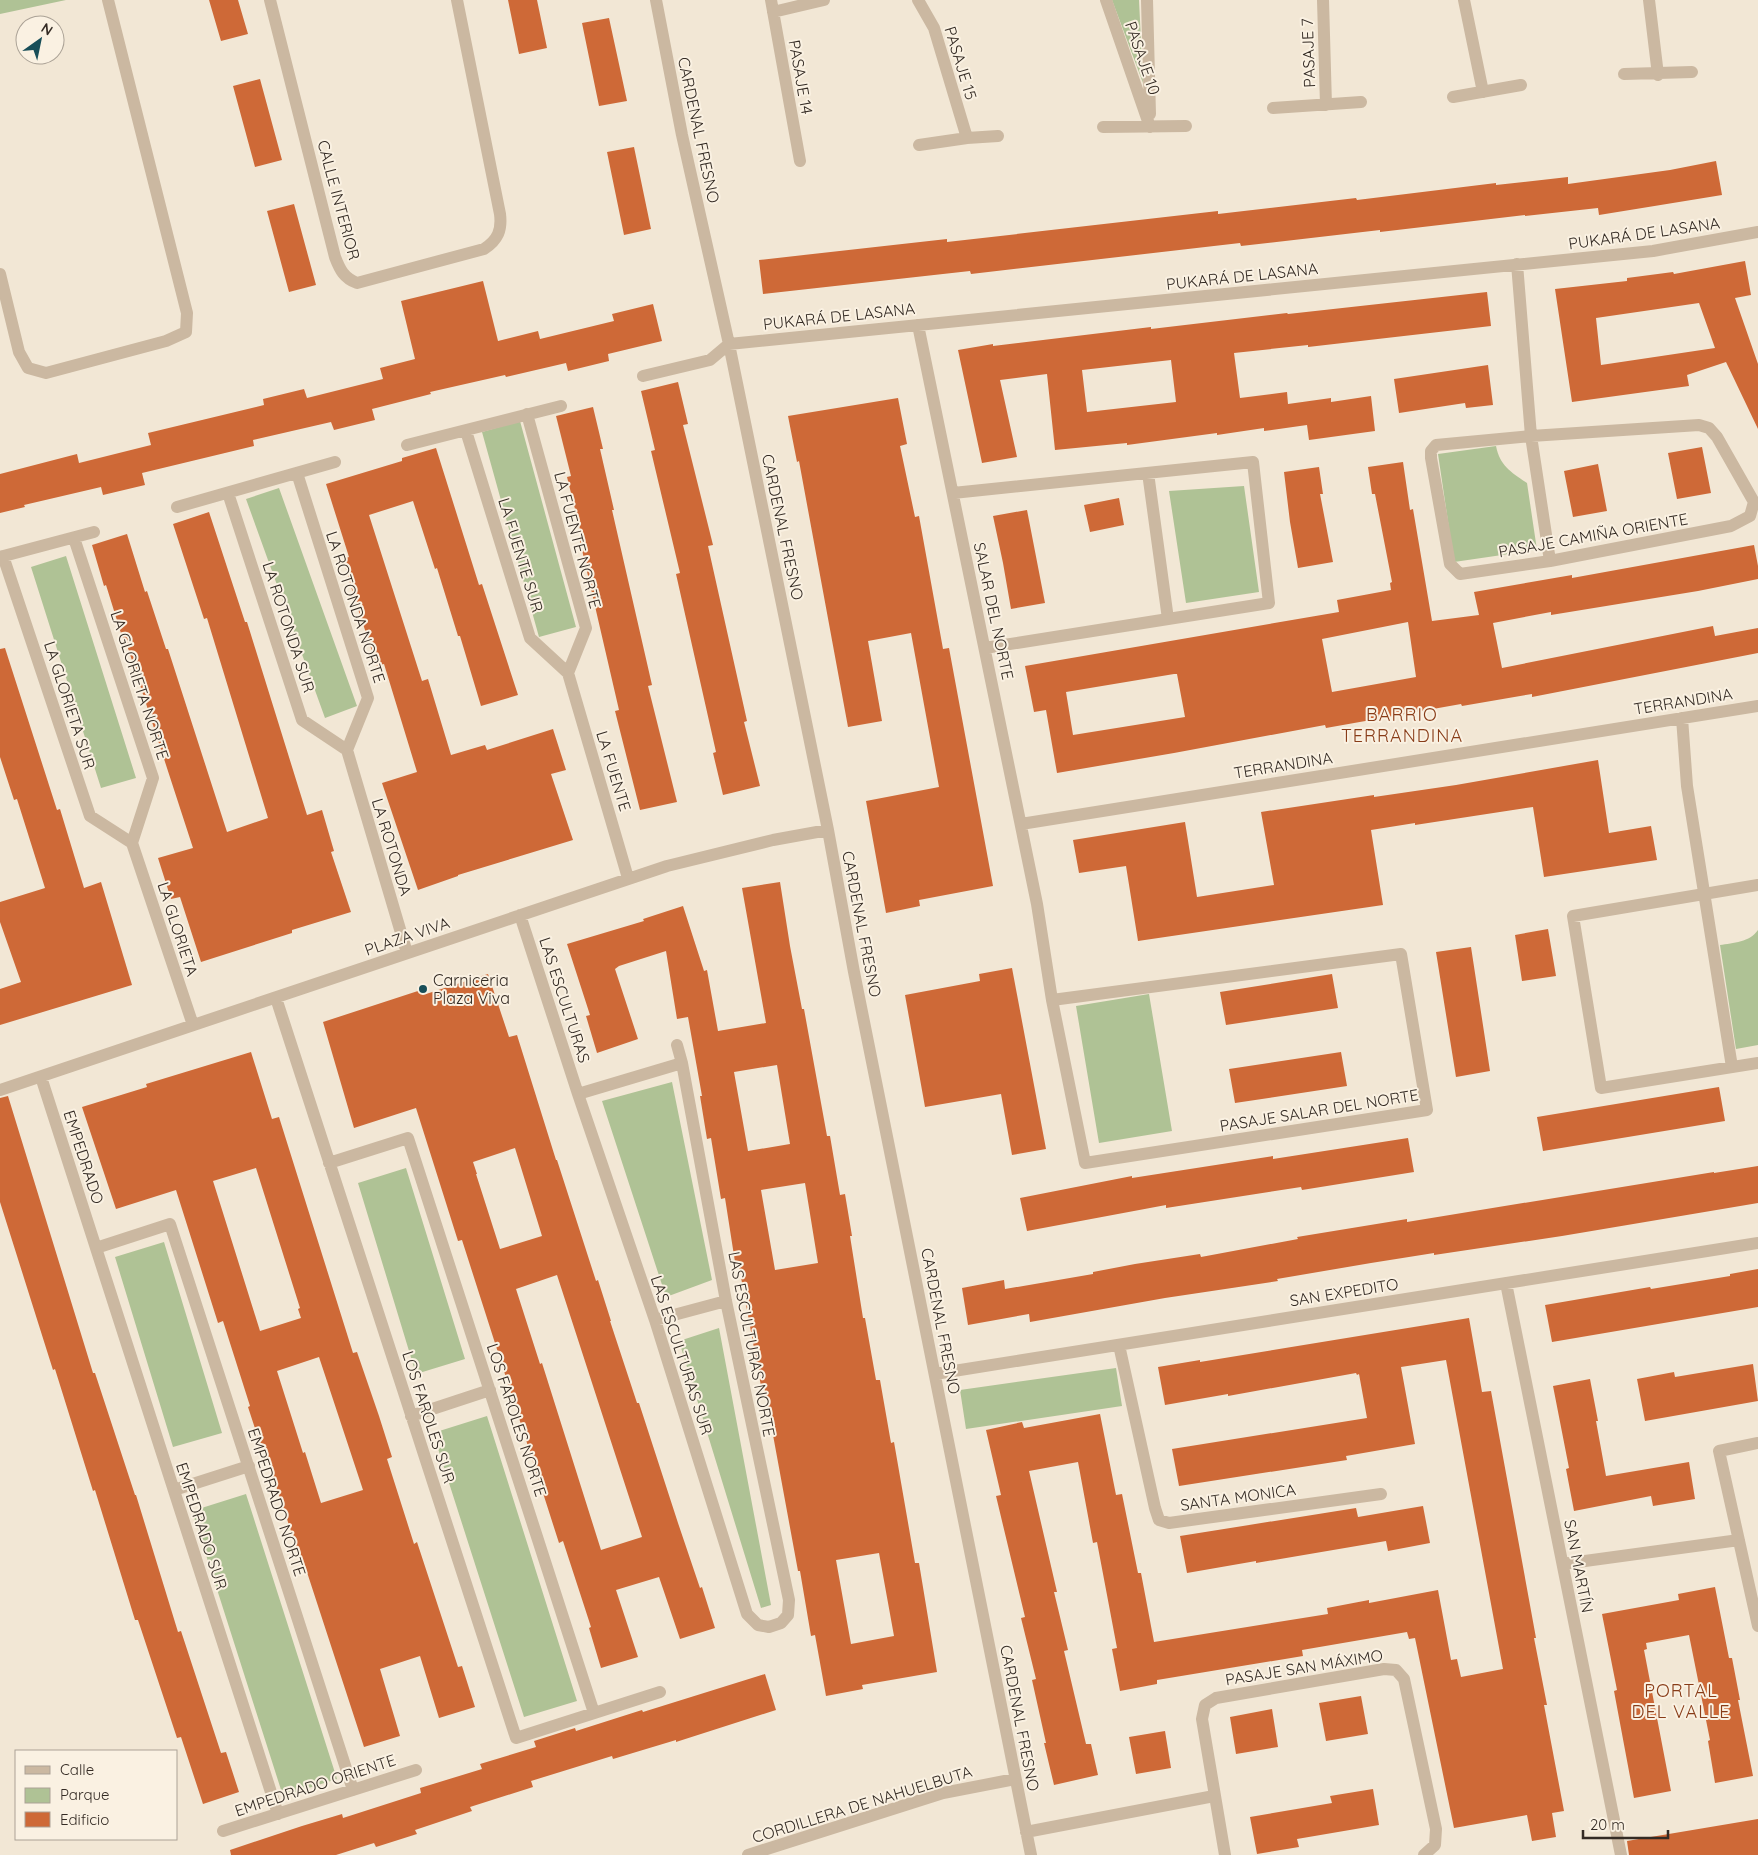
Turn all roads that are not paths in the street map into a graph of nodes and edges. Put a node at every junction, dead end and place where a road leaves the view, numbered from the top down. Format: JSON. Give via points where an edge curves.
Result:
{"nodes":[{"id":1,"x":108,"y":0,"type":"edge"},
{"id":2,"x":270,"y":0,"type":"edge"},
{"id":3,"x":456,"y":0,"type":"edge"},
{"id":4,"x":656,"y":0,"type":"edge"},
{"id":5,"x":824,"y":0,"type":"edge"},
{"id":6,"x":918,"y":0,"type":"edge"},
{"id":7,"x":1106,"y":0,"type":"edge"},
{"id":8,"x":1147,"y":0,"type":"edge"},
{"id":9,"x":1323,"y":0,"type":"edge"},
{"id":10,"x":1464,"y":0,"type":"edge"},
{"id":11,"x":1649,"y":0,"type":"edge"},
{"id":12,"x":772,"y":6,"type":"edge"},
{"id":13,"x":1692,"y":72,"type":"dead end"},
{"id":14,"x":1624,"y":74,"type":"dead end"},
{"id":15,"x":1658,"y":75,"type":"junction"},
{"id":16,"x":1521,"y":85,"type":"dead end"},
{"id":17,"x":1483,"y":92,"type":"junction"},
{"id":18,"x":1453,"y":97,"type":"dead end"},
{"id":19,"x":1361,"y":102,"type":"dead end"},
{"id":20,"x":1326,"y":105,"type":"junction"},
{"id":21,"x":1273,"y":108,"type":"dead end"},
{"id":22,"x":1186,"y":126,"type":"dead end"},
{"id":23,"x":1103,"y":127,"type":"dead end"},
{"id":24,"x":1150,"y":127,"type":"junction"},
{"id":25,"x":998,"y":136,"type":"dead end"},
{"id":26,"x":967,"y":138,"type":"junction"},
{"id":27,"x":919,"y":145,"type":"dead end"},
{"id":28,"x":800,"y":161,"type":"dead end"},
{"id":29,"x":1758,"y":232,"type":"edge"},
{"id":30,"x":1517,"y":264,"type":"junction"},
{"id":31,"x":0,"y":274,"type":"edge"},
{"id":32,"x":918,"y":324,"type":"junction"},
{"id":33,"x":729,"y":344,"type":"junction"},
{"id":34,"x":643,"y":376,"type":"dead end"},
{"id":35,"x":561,"y":406,"type":"dead end"},
{"id":36,"x":527,"y":414,"type":"junction"},
{"id":37,"x":466,"y":431,"type":"junction"},
{"id":38,"x":1531,"y":436,"type":"junction"},
{"id":39,"x":407,"y":445,"type":"dead end"},
{"id":40,"x":335,"y":462,"type":"dead end"},
{"id":41,"x":297,"y":473,"type":"junction"},
{"id":42,"x":1148,"y":473,"type":"junction"},
{"id":43,"x":228,"y":493,"type":"junction"},
{"id":44,"x":953,"y":493,"type":"junction"},
{"id":45,"x":177,"y":507,"type":"dead end"},
{"id":46,"x":94,"y":532,"type":"dead end"},
{"id":47,"x":74,"y":538,"type":"junction"},
{"id":48,"x":2,"y":557,"type":"edge"},
{"id":49,"x":1550,"y":562,"type":"junction"},
{"id":50,"x":1168,"y":619,"type":"junction"},
{"id":51,"x":985,"y":648,"type":"junction"},
{"id":52,"x":568,"y":673,"type":"junction"},
{"id":53,"x":1758,"y":706,"type":"edge"},
{"id":54,"x":1682,"y":718,"type":"junction"},
{"id":55,"x":347,"y":750,"type":"junction"},
{"id":56,"x":1021,"y":824,"type":"junction"},
{"id":57,"x":828,"y":830,"type":"junction"},
{"id":58,"x":132,"y":843,"type":"junction"},
{"id":59,"x":628,"y":878,"type":"junction"},
{"id":60,"x":1758,"y":885,"type":"edge"},
{"id":61,"x":1703,"y":894,"type":"junction"},
{"id":62,"x":1037,"y":904,"type":"joint"},
{"id":63,"x":520,"y":915,"type":"junction"},
{"id":64,"x":407,"y":953,"type":"junction"},
{"id":65,"x":276,"y":998,"type":"junction"},
{"id":66,"x":1052,"y":1000,"type":"junction"},
{"id":67,"x":193,"y":1025,"type":"junction"},
{"id":68,"x":677,"y":1045,"type":"dead end"},
{"id":69,"x":682,"y":1063,"type":"junction"},
{"id":70,"x":1758,"y":1063,"type":"edge"},
{"id":71,"x":1732,"y":1067,"type":"junction"},
{"id":72,"x":41,"y":1077,"type":"junction"},
{"id":73,"x":0,"y":1090,"type":"edge"},
{"id":74,"x":578,"y":1094,"type":"junction"},
{"id":75,"x":329,"y":1163,"type":"junction"},
{"id":76,"x":1758,"y":1243,"type":"edge"},
{"id":77,"x":96,"y":1248,"type":"junction"},
{"id":78,"x":1506,"y":1283,"type":"junction"},
{"id":79,"x":726,"y":1301,"type":"junction"},
{"id":80,"x":655,"y":1320,"type":"junction"},
{"id":81,"x":1119,"y":1345,"type":"junction"},
{"id":82,"x":935,"y":1374,"type":"junction"},
{"id":83,"x":490,"y":1390,"type":"junction"},
{"id":84,"x":411,"y":1416,"type":"junction"},
{"id":85,"x":1758,"y":1444,"type":"edge"},
{"id":86,"x":249,"y":1466,"type":"junction"},
{"id":87,"x":174,"y":1490,"type":"junction"},
{"id":88,"x":1381,"y":1494,"type":"dead end"},
{"id":89,"x":1739,"y":1540,"type":"junction"},
{"id":90,"x":1562,"y":1564,"type":"junction"},
{"id":91,"x":758,"y":1625,"type":"joint"},
{"id":92,"x":1758,"y":1626,"type":"edge"},
{"id":93,"x":660,"y":1692,"type":"dead end"},
{"id":94,"x":594,"y":1713,"type":"junction"},
{"id":95,"x":416,"y":1770,"type":"dead end"},
{"id":96,"x":1015,"y":1779,"type":"junction"},
{"id":97,"x":353,"y":1790,"type":"junction"},
{"id":98,"x":1214,"y":1796,"type":"junction"},
{"id":99,"x":278,"y":1814,"type":"junction"},
{"id":100,"x":223,"y":1831,"type":"dead end"},
{"id":101,"x":1026,"y":1832,"type":"junction"},
{"id":102,"x":748,"y":1855,"type":"edge"},
{"id":103,"x":1031,"y":1855,"type":"edge"},
{"id":104,"x":1225,"y":1855,"type":"edge"},
{"id":105,"x":1424,"y":1855,"type":"edge"},
{"id":106,"x":1621,"y":1855,"type":"edge"}],
"edges":[{"from":1,"to":31,"type":"street","via":[[187,313],[186,332],[166,341],[46,373],[28,368],[19,352]]},
{"from":2,"to":3,"type":"street","name":"CALLE INTERIOR","via":[[335,257],[347,279],[357,283],[484,249],[498,235],[500,214]]},
{"from":4,"to":33,"type":"street","name":"CARDENAL FRESNO","via":[[682,135]]},
{"from":5,"to":12,"type":"street"},
{"from":6,"to":26,"type":"street","name":"PASAJE 15","via":[[934,28]]},
{"from":7,"to":24,"type":"street","name":"PASAJE 10"},
{"from":8,"to":24,"type":"street"},
{"from":9,"to":20,"type":"street","name":"PASAJE 7"},
{"from":10,"to":17,"type":"street"},
{"from":11,"to":15,"type":"street"},
{"from":12,"to":28,"type":"street","name":"PASAJE 14"},
{"from":13,"to":15,"type":"street"},
{"from":14,"to":15,"type":"street"},
{"from":16,"to":17,"type":"street"},
{"from":17,"to":18,"type":"street"},
{"from":19,"to":20,"type":"street"},
{"from":20,"to":21,"type":"street"},
{"from":22,"to":24,"type":"street"},
{"from":23,"to":24,"type":"street"},
{"from":25,"to":26,"type":"street"},
{"from":26,"to":27,"type":"street"},
{"from":29,"to":30,"type":"street","name":"PUKARÁ DE LASANA","via":[[1653,251]]},
{"from":30,"to":32,"type":"street","name":"PUKARÁ DE LASANA"},
{"from":30,"to":38,"type":"street"},
{"from":32,"to":33,"type":"street","name":"PUKARÁ DE LASANA"},
{"from":32,"to":44,"type":"street","name":"SALAR DEL NORTE"},
{"from":33,"to":34,"type":"street","via":[[710,360]]},
{"from":33,"to":57,"type":"street","name":"CARDENAL FRESNO"},
{"from":35,"to":36,"type":"street"},
{"from":36,"to":37,"type":"street"},
{"from":36,"to":52,"type":"street","name":"LA FUENTE NORTE","via":[[586,628]]},
{"from":37,"to":39,"type":"street"},
{"from":37,"to":52,"type":"street","name":"LA FUENTE SUR","via":[[530,638]]},
{"from":38,"to":49,"type":"street"},
{"from":38,"to":49,"type":"street","name":"PASAJE CAMIÑA ORIENTE","via":[[1436,445],[1431,451],[1431,458],[1450,564],[1460,574]]},
{"from":38,"to":49,"type":"street","name":"PASAJE CAMIÑA ORIENTE","via":[[1699,425],[1718,436],[1754,502],[1750,516],[1730,526]]},
{"from":40,"to":41,"type":"street"},
{"from":41,"to":43,"type":"street"},
{"from":41,"to":55,"type":"street","name":"LA ROTONDA NORTE","via":[[368,698]]},
{"from":42,"to":44,"type":"street"},
{"from":42,"to":50,"type":"street"},
{"from":42,"to":50,"type":"street","via":[[1253,462],[1269,603]]},
{"from":43,"to":45,"type":"street"},
{"from":43,"to":55,"type":"street","name":"LA ROTONDA SUR","via":[[302,720]]},
{"from":44,"to":51,"type":"street","name":"SALAR DEL NORTE"},
{"from":46,"to":47,"type":"street"},
{"from":47,"to":48,"type":"street"},
{"from":47,"to":58,"type":"street","name":"LA GLORIETA NORTE","via":[[153,778]]},
{"from":48,"to":58,"type":"street","name":"LA GLORIETA SUR","via":[[90,816]]},
{"from":50,"to":51,"type":"street"},
{"from":51,"to":56,"type":"street","name":"SALAR DEL NORTE"},
{"from":52,"to":59,"type":"street","name":"LA FUENTE"},
{"from":53,"to":54,"type":"street","name":"TERRANDINA"},
{"from":54,"to":56,"type":"street","name":"TERRANDINA"},
{"from":54,"to":61,"type":"street","via":[[1687,786]]},
{"from":55,"to":64,"type":"street","name":"LA ROTONDA"},
{"from":56,"to":62,"type":"street","name":"SALAR DEL NORTE"},
{"from":57,"to":59,"type":"street","name":"PLAZA VIVA","via":[[711,854]]},
{"from":57,"to":82,"type":"street","name":"CARDENAL FRESNO"},
{"from":58,"to":67,"type":"street","name":"LA GLORIETA"},
{"from":59,"to":63,"type":"street","name":"PLAZA VIVA"},
{"from":60,"to":61,"type":"street"},
{"from":61,"to":71,"type":"street"},
{"from":61,"to":71,"type":"street","via":[[1573,916],[1601,1088]]},
{"from":62,"to":66,"type":"street","name":"PASAJE SALAR DEL NORTE"},
{"from":63,"to":64,"type":"street","name":"PLAZA VIVA"},
{"from":63,"to":74,"type":"street","name":"LAS ESCULTURAS"},
{"from":64,"to":65,"type":"street","name":"PLAZA VIVA"},
{"from":65,"to":67,"type":"street","name":"PLAZA VIVA"},
{"from":65,"to":75,"type":"street","name":"LOS FAROLES SUR"},
{"from":66,"to":66,"type":"street","name":"PASAJE SALAR DEL NORTE","via":[[1401,954],[1428,1110],[1085,1163]]},
{"from":67,"to":72,"type":"street","name":"PLAZA VIVA"},
{"from":68,"to":69,"type":"street","name":"LAS ESCULTURAS NORTE"},
{"from":69,"to":74,"type":"street"},
{"from":69,"to":79,"type":"street","name":"LAS ESCULTURAS NORTE"},
{"from":70,"to":71,"type":"street"},
{"from":72,"to":73,"type":"street","name":"PLAZA VIVA"},
{"from":72,"to":77,"type":"street","name":"EMPEDRADO"},
{"from":74,"to":80,"type":"street","name":"LAS ESCULTURAS SUR"},
{"from":75,"to":83,"type":"street","name":"LOS FAROLES NORTE","via":[[408,1138]]},
{"from":75,"to":84,"type":"street","name":"LOS FAROLES SUR"},
{"from":76,"to":78,"type":"street","name":"SAN EXPEDITO"},
{"from":77,"to":86,"type":"street","name":"EMPEDRADO NORTE","via":[[170,1224]]},
{"from":77,"to":87,"type":"street","name":"EMPEDRADO SUR"},
{"from":78,"to":81,"type":"street","name":"SAN EXPEDITO"},
{"from":78,"to":90,"type":"street","name":"SAN MARTÍN"},
{"from":79,"to":80,"type":"street"},
{"from":79,"to":91,"type":"street","name":"LAS ESCULTURAS NORTE","via":[[788,1600],[788,1615],[781,1623],[768,1627]]},
{"from":80,"to":91,"type":"street","name":"LAS ESCULTURAS SUR","via":[[747,1614]]},
{"from":81,"to":82,"type":"street","name":"SAN EXPEDITO"},
{"from":81,"to":88,"type":"street","name":"SANTA MONICA","via":[[1159,1520],[1170,1523]]},
{"from":82,"to":96,"type":"street","name":"CARDENAL FRESNO"},
{"from":83,"to":84,"type":"street"},
{"from":83,"to":94,"type":"street","name":"LOS FAROLES NORTE"},
{"from":84,"to":94,"type":"street","name":"LOS FAROLES SUR","via":[[516,1738]]},
{"from":85,"to":89,"type":"street","via":[[1719,1451]]},
{"from":86,"to":87,"type":"street"},
{"from":86,"to":97,"type":"street","name":"EMPEDRADO NORTE"},
{"from":87,"to":99,"type":"street","name":"EMPEDRADO SUR"},
{"from":89,"to":90,"type":"street"},
{"from":89,"to":92,"type":"street"},
{"from":90,"to":106,"type":"street","name":"SAN MARTÍN"},
{"from":93,"to":94,"type":"street"},
{"from":95,"to":97,"type":"street","name":"EMPEDRADO ORIENTE"},
{"from":96,"to":101,"type":"street","name":"CARDENAL FRESNO"},
{"from":96,"to":102,"type":"street","name":"CORDILLERA DE NAHUELBUTA","via":[[943,1793]]},
{"from":97,"to":99,"type":"street","name":"EMPEDRADO ORIENTE"},
{"from":98,"to":101,"type":"street"},
{"from":98,"to":104,"type":"street","name":"PASAJE SAN MÁXIMO"},
{"from":98,"to":105,"type":"street","name":"PASAJE SAN MÁXIMO","via":[[1202,1719],[1205,1706],[1216,1698],[1384,1669],[1396,1670],[1404,1679],[1436,1829],[1434,1845]]},
{"from":99,"to":100,"type":"street","name":"EMPEDRADO ORIENTE"},
{"from":101,"to":103,"type":"street","name":"CARDENAL FRESNO"}]}
